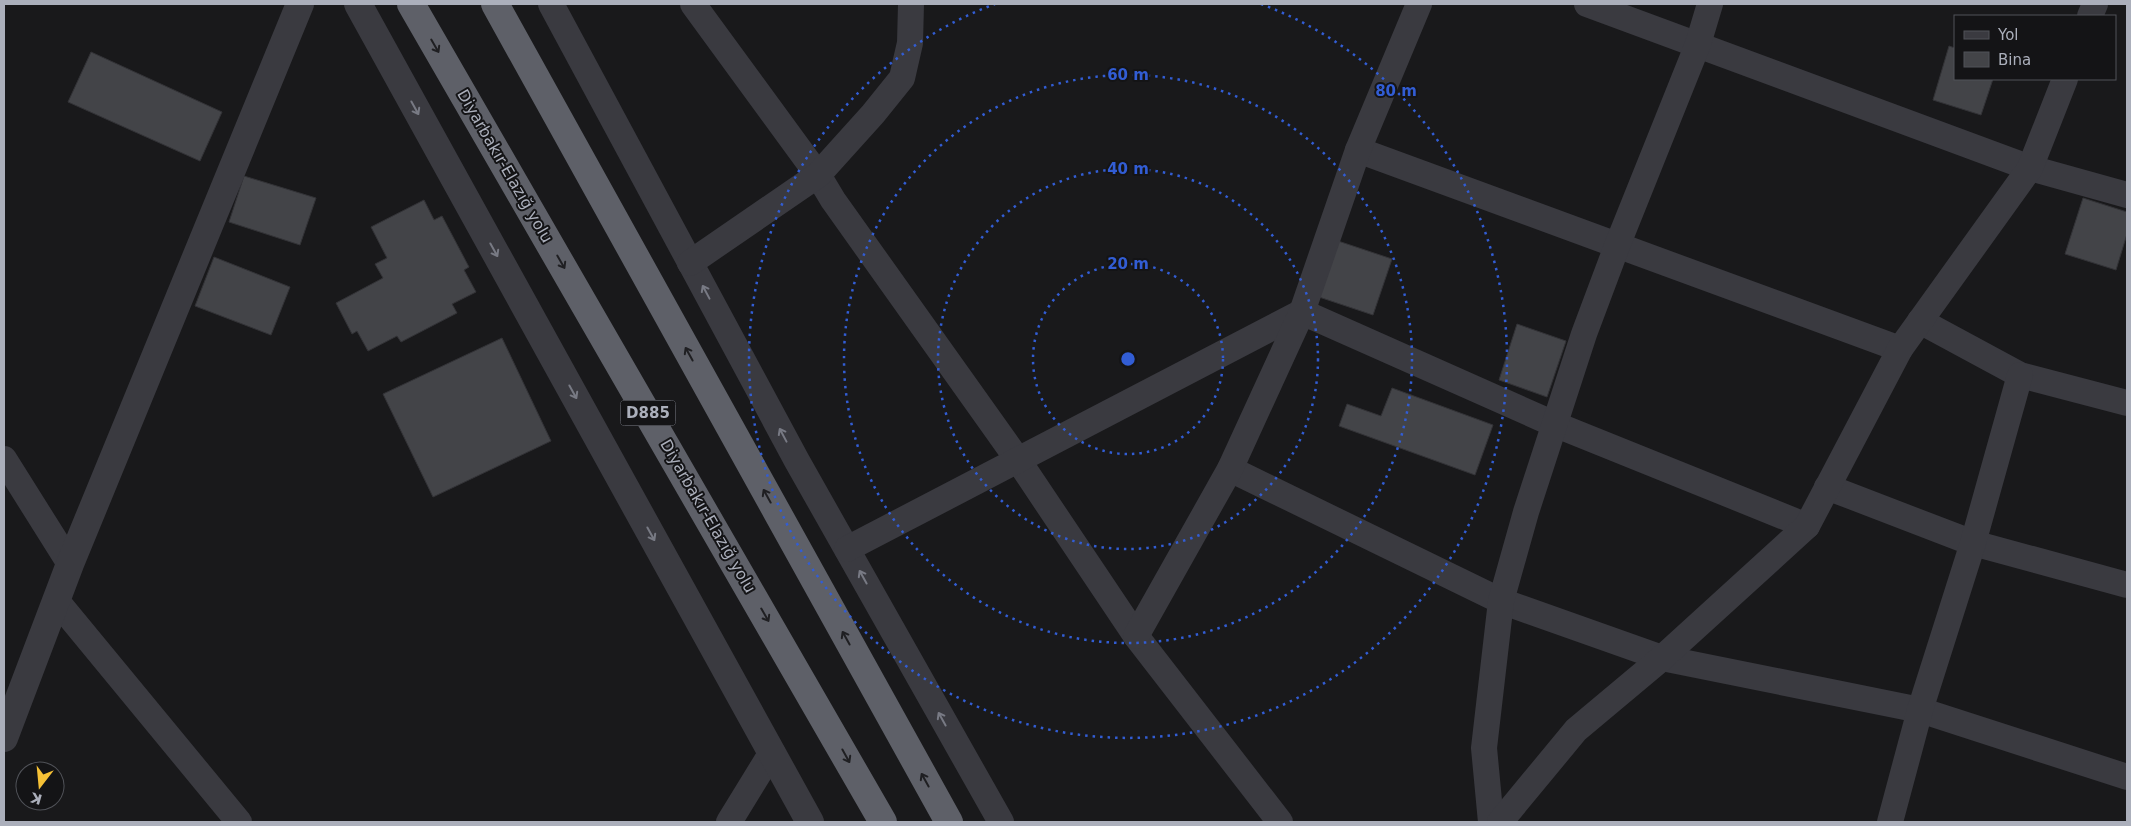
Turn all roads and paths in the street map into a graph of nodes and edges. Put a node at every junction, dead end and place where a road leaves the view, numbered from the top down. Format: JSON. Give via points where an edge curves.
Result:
{"nodes":[{"id":1,"x":300,"y":4,"type":"edge"},
{"id":2,"x":358,"y":4,"type":"edge"},
{"id":3,"x":411,"y":4,"type":"edge"},
{"id":4,"x":495,"y":4,"type":"edge"},
{"id":5,"x":551,"y":4,"type":"edge"},
{"id":6,"x":693,"y":4,"type":"edge"},
{"id":7,"x":911,"y":4,"type":"edge"},
{"id":8,"x":1419,"y":4,"type":"edge"},
{"id":9,"x":1587,"y":4,"type":"edge"},
{"id":10,"x":1710,"y":4,"type":"edge"},
{"id":11,"x":1698,"y":44,"type":"junction"},
{"id":12,"x":2065,"y":80,"type":"edge"},
{"id":13,"x":1358,"y":150,"type":"junction"},
{"id":14,"x":2030,"y":168,"type":"junction"},
{"id":15,"x":818,"y":175,"type":"junction"},
{"id":16,"x":2127,"y":195,"type":"edge"},
{"id":17,"x":1617,"y":246,"type":"junction"},
{"id":18,"x":690,"y":262,"type":"junction"},
{"id":19,"x":1302,"y":312,"type":"junction"},
{"id":20,"x":1920,"y":321,"type":"junction"},
{"id":21,"x":1900,"y":349,"type":"junction"},
{"id":22,"x":2020,"y":375,"type":"junction"},
{"id":23,"x":2127,"y":403,"type":"edge"},
{"id":24,"x":1554,"y":424,"type":"junction"},
{"id":25,"x":4,"y":459,"type":"edge"},
{"id":26,"x":1018,"y":460,"type":"junction"},
{"id":27,"x":1230,"y":469,"type":"junction"},
{"id":28,"x":1827,"y":487,"type":"junction"},
{"id":29,"x":1807,"y":526,"type":"junction"},
{"id":30,"x":1974,"y":543,"type":"junction"},
{"id":31,"x":847,"y":549,"type":"junction"},
{"id":32,"x":70,"y":564,"type":"junction"},
{"id":33,"x":2127,"y":585,"type":"edge"},
{"id":34,"x":56,"y":600,"type":"junction"},
{"id":35,"x":1501,"y":601,"type":"junction"},
{"id":36,"x":1136,"y":636,"type":"junction"},
{"id":37,"x":1662,"y":658,"type":"junction"},
{"id":38,"x":1920,"y":710,"type":"junction"},
{"id":39,"x":4,"y":738,"type":"edge"},
{"id":40,"x":772,"y":752,"type":"junction"},
{"id":41,"x":2127,"y":777,"type":"edge"},
{"id":42,"x":239,"y":822,"type":"edge"},
{"id":43,"x":729,"y":822,"type":"edge"},
{"id":44,"x":810,"y":822,"type":"edge"},
{"id":45,"x":883,"y":822,"type":"edge"},
{"id":46,"x":949,"y":822,"type":"edge"},
{"id":47,"x":1001,"y":822,"type":"edge"},
{"id":48,"x":1280,"y":822,"type":"edge"},
{"id":49,"x":1491,"y":822,"type":"edge"},
{"id":50,"x":1500,"y":822,"type":"edge"},
{"id":51,"x":1890,"y":822,"type":"edge"}],
"edges":[{"from":1,"to":32,"type":"street"},
{"from":2,"to":40,"type":"street","one_way":true},
{"from":3,"to":45,"type":"highway","name":"Diyarbakır-Elazığ yolu","number":"D885","one_way":true},
{"from":46,"to":4,"type":"highway","one_way":true},
{"from":5,"to":18,"type":"street"},
{"from":6,"to":15,"type":"street"},
{"from":7,"to":15,"type":"street","via":[[910,43],[902,78]]},
{"from":8,"to":13,"type":"street"},
{"from":9,"to":11,"type":"street"},
{"from":10,"to":11,"type":"street"},
{"from":11,"to":14,"type":"street"},
{"from":11,"to":17,"type":"street"},
{"from":12,"to":14,"type":"street"},
{"from":13,"to":17,"type":"street"},
{"from":13,"to":19,"type":"street"},
{"from":14,"to":16,"type":"street"},
{"from":14,"to":20,"type":"street"},
{"from":15,"to":18,"type":"street"},
{"from":15,"to":26,"type":"street"},
{"from":17,"to":21,"type":"street"},
{"from":17,"to":24,"type":"street"},
{"from":31,"to":18,"type":"street","one_way":true},
{"from":19,"to":24,"type":"street"},
{"from":19,"to":26,"type":"street"},
{"from":19,"to":27,"type":"street"},
{"from":20,"to":21,"type":"street"},
{"from":20,"to":22,"type":"street"},
{"from":21,"to":28,"type":"street"},
{"from":22,"to":23,"type":"street"},
{"from":22,"to":30,"type":"street"},
{"from":24,"to":29,"type":"street"},
{"from":24,"to":35,"type":"street"},
{"from":25,"to":32,"type":"street"},
{"from":26,"to":31,"type":"street"},
{"from":26,"to":36,"type":"street"},
{"from":27,"to":35,"type":"street"},
{"from":27,"to":36,"type":"street"},
{"from":28,"to":29,"type":"street"},
{"from":28,"to":30,"type":"street"},
{"from":29,"to":37,"type":"street"},
{"from":30,"to":33,"type":"street"},
{"from":30,"to":38,"type":"street"},
{"from":47,"to":31,"type":"street","one_way":true},
{"from":32,"to":34,"type":"street"},
{"from":34,"to":39,"type":"street"},
{"from":34,"to":42,"type":"street"},
{"from":35,"to":37,"type":"street"},
{"from":35,"to":49,"type":"street","via":[[1484,748]]},
{"from":36,"to":48,"type":"street"},
{"from":37,"to":38,"type":"street"},
{"from":37,"to":50,"type":"street","via":[[1576,730]]},
{"from":38,"to":41,"type":"street"},
{"from":38,"to":51,"type":"street"},
{"from":40,"to":43,"type":"street"},
{"from":40,"to":44,"type":"street"}]}
